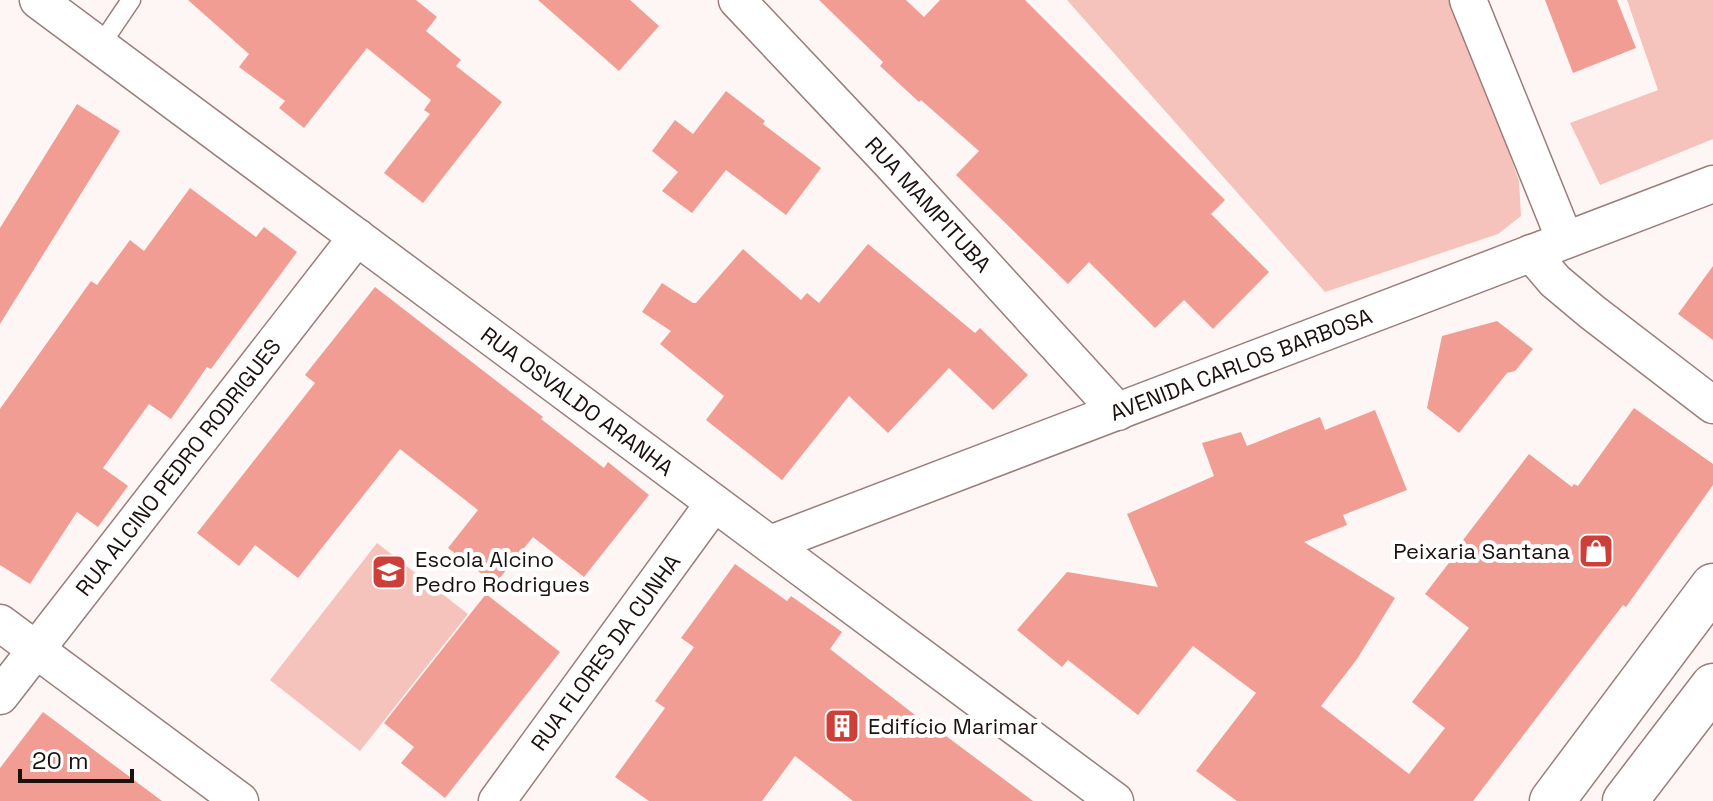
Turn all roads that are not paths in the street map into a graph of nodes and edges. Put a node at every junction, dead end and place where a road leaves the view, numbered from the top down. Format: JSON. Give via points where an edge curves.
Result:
{"nodes":[{"id":1,"x":38,"y":0,"type":"edge"},
{"id":2,"x":131,"y":0,"type":"edge"},
{"id":3,"x":737,"y":0,"type":"edge"},
{"id":4,"x":1468,"y":0,"type":"edge"},
{"id":5,"x":100,"y":46,"type":"junction"},
{"id":6,"x":1713,"y":184,"type":"edge"},
{"id":7,"x":357,"y":237,"type":"junction"},
{"id":8,"x":1565,"y":240,"type":"junction"},
{"id":9,"x":1531,"y":253,"type":"junction"},
{"id":10,"x":1713,"y":405,"type":"edge"},
{"id":11,"x":1118,"y":412,"type":"junction"},
{"id":12,"x":714,"y":503,"type":"junction"},
{"id":13,"x":770,"y":544,"type":"junction"},
{"id":14,"x":1713,"y":586,"type":"edge"},
{"id":15,"x":0,"y":623,"type":"edge"},
{"id":16,"x":36,"y":651,"type":"junction"},
{"id":17,"x":1713,"y":686,"type":"edge"},
{"id":18,"x":0,"y":696,"type":"edge"},
{"id":19,"x":240,"y":801,"type":"edge"},
{"id":20,"x":497,"y":801,"type":"edge"},
{"id":21,"x":1115,"y":801,"type":"edge"},
{"id":22,"x":1552,"y":801,"type":"edge"},
{"id":23,"x":1625,"y":801,"type":"edge"}],
"edges":[{"from":1,"to":5,"type":"street","name":"RUA OSVALDO ARANHA"},
{"from":2,"to":5,"type":"lane"},
{"from":3,"to":11,"type":"street","name":"RUA MAMPITUBA"},
{"from":4,"to":8,"type":"street"},
{"from":5,"to":7,"type":"street","name":"RUA OSVALDO ARANHA"},
{"from":6,"to":8,"type":"street","name":"AVENIDA CARLOS BARBOSA"},
{"from":7,"to":12,"type":"street","name":"RUA OSVALDO ARANHA"},
{"from":7,"to":16,"type":"street","name":"RUA ALCINO PEDRO RODRIGUES"},
{"from":8,"to":9,"type":"street","name":"AVENIDA CARLOS BARBOSA"},
{"from":9,"to":10,"type":"street","via":[[1564,289]]},
{"from":9,"to":11,"type":"street","name":"AVENIDA CARLOS BARBOSA"},
{"from":11,"to":13,"type":"street","name":"AVENIDA CARLOS BARBOSA"},
{"from":12,"to":13,"type":"street","name":"RUA OSVALDO ARANHA"},
{"from":12,"to":20,"type":"street","name":"RUA FLORES DA CUNHA"},
{"from":13,"to":21,"type":"street","name":"RUA OSVALDO ARANHA"},
{"from":14,"to":22,"type":"main road"},
{"from":15,"to":16,"type":"street"},
{"from":16,"to":18,"type":"street","name":"RUA ALCINO PEDRO RODRIGUES"},
{"from":16,"to":19,"type":"street"},
{"from":17,"to":23,"type":"main road"}]}
